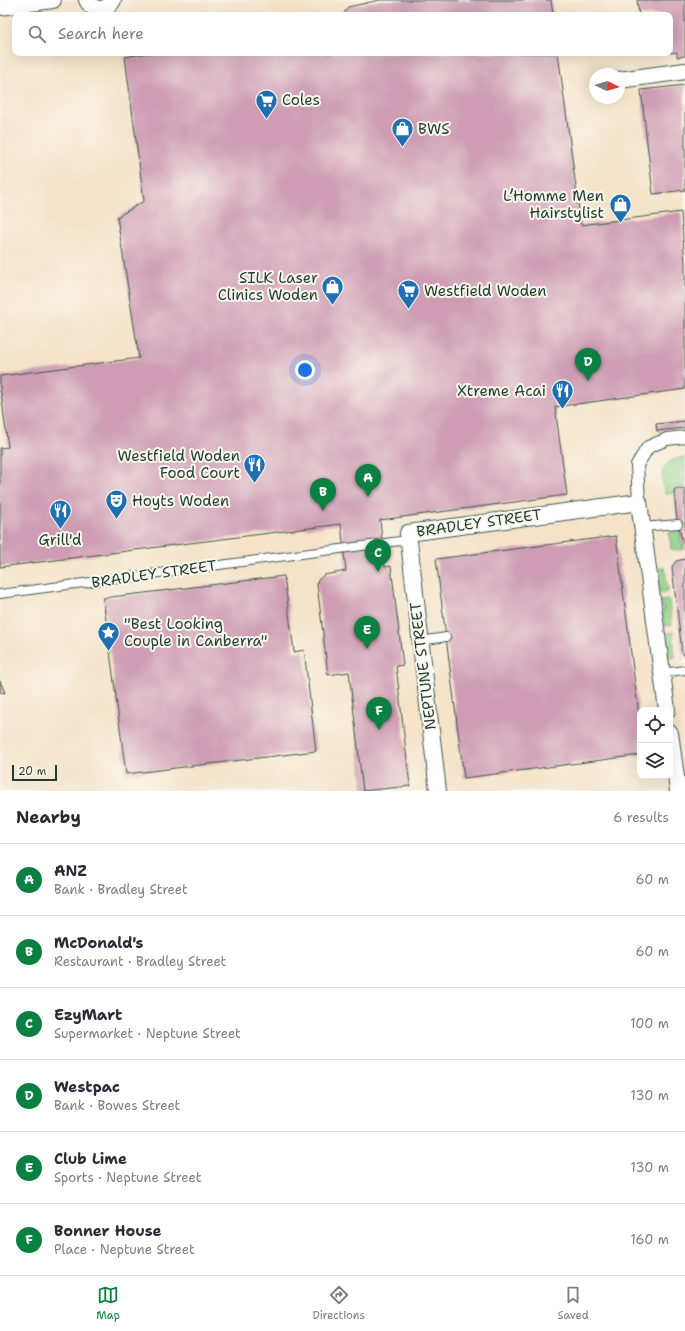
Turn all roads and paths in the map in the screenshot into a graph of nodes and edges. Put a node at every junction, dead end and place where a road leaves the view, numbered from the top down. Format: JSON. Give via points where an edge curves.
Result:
{"nodes":[{"id":1,"x":53,"y":0,"type":"edge"},
{"id":2,"x":88,"y":0,"type":"edge"},
{"id":3,"x":113,"y":0,"type":"edge"},
{"id":4,"x":0,"y":7,"type":"edge"},
{"id":5,"x":685,"y":72,"type":"edge"},
{"id":6,"x":625,"y":79,"type":"edge"},
{"id":7,"x":685,"y":437,"type":"edge"},
{"id":8,"x":639,"y":502,"type":"junction"},
{"id":9,"x":678,"y":524,"type":"dead end"},
{"id":10,"x":643,"y":527,"type":"junction"},
{"id":11,"x":408,"y":540,"type":"junction"},
{"id":12,"x":0,"y":594,"type":"edge"},
{"id":13,"x":446,"y":637,"type":"dead end"},
{"id":14,"x":420,"y":641,"type":"junction"},
{"id":15,"x":685,"y":670,"type":"edge"},
{"id":16,"x":662,"y":673,"type":"junction"},
{"id":17,"x":667,"y":707,"type":"edge"},
{"id":18,"x":671,"y":743,"type":"edge"},
{"id":19,"x":685,"y":786,"type":"edge"},
{"id":20,"x":438,"y":791,"type":"edge"},
{"id":21,"x":678,"y":791,"type":"edge"}],
"edges":[{"from":1,"to":4,"type":"street"},
{"from":2,"to":3,"type":"street","via":[[93,7],[101,9],[109,6]]},
{"from":5,"to":6,"type":"street"},
{"from":7,"to":8,"type":"street","via":[[667,439],[648,447],[637,465]]},
{"from":8,"to":10,"type":"street"},
{"from":8,"to":11,"type":"street","name":"BRADLEY STREET","via":[[408,533]]},
{"from":9,"to":10,"type":"lane"},
{"from":10,"to":16,"type":"street"},
{"from":11,"to":12,"type":"lane","name":"BRADLEY STREET"},
{"from":11,"to":14,"type":"street","name":"NEPTUNE STREET"},
{"from":13,"to":14,"type":"lane"},
{"from":14,"to":20,"type":"street","name":"NEPTUNE STREET"},
{"from":15,"to":16,"type":"lane"},
{"from":16,"to":17,"type":"street"},
{"from":18,"to":21,"type":"street"},
{"from":19,"to":21,"type":"lane"}]}
